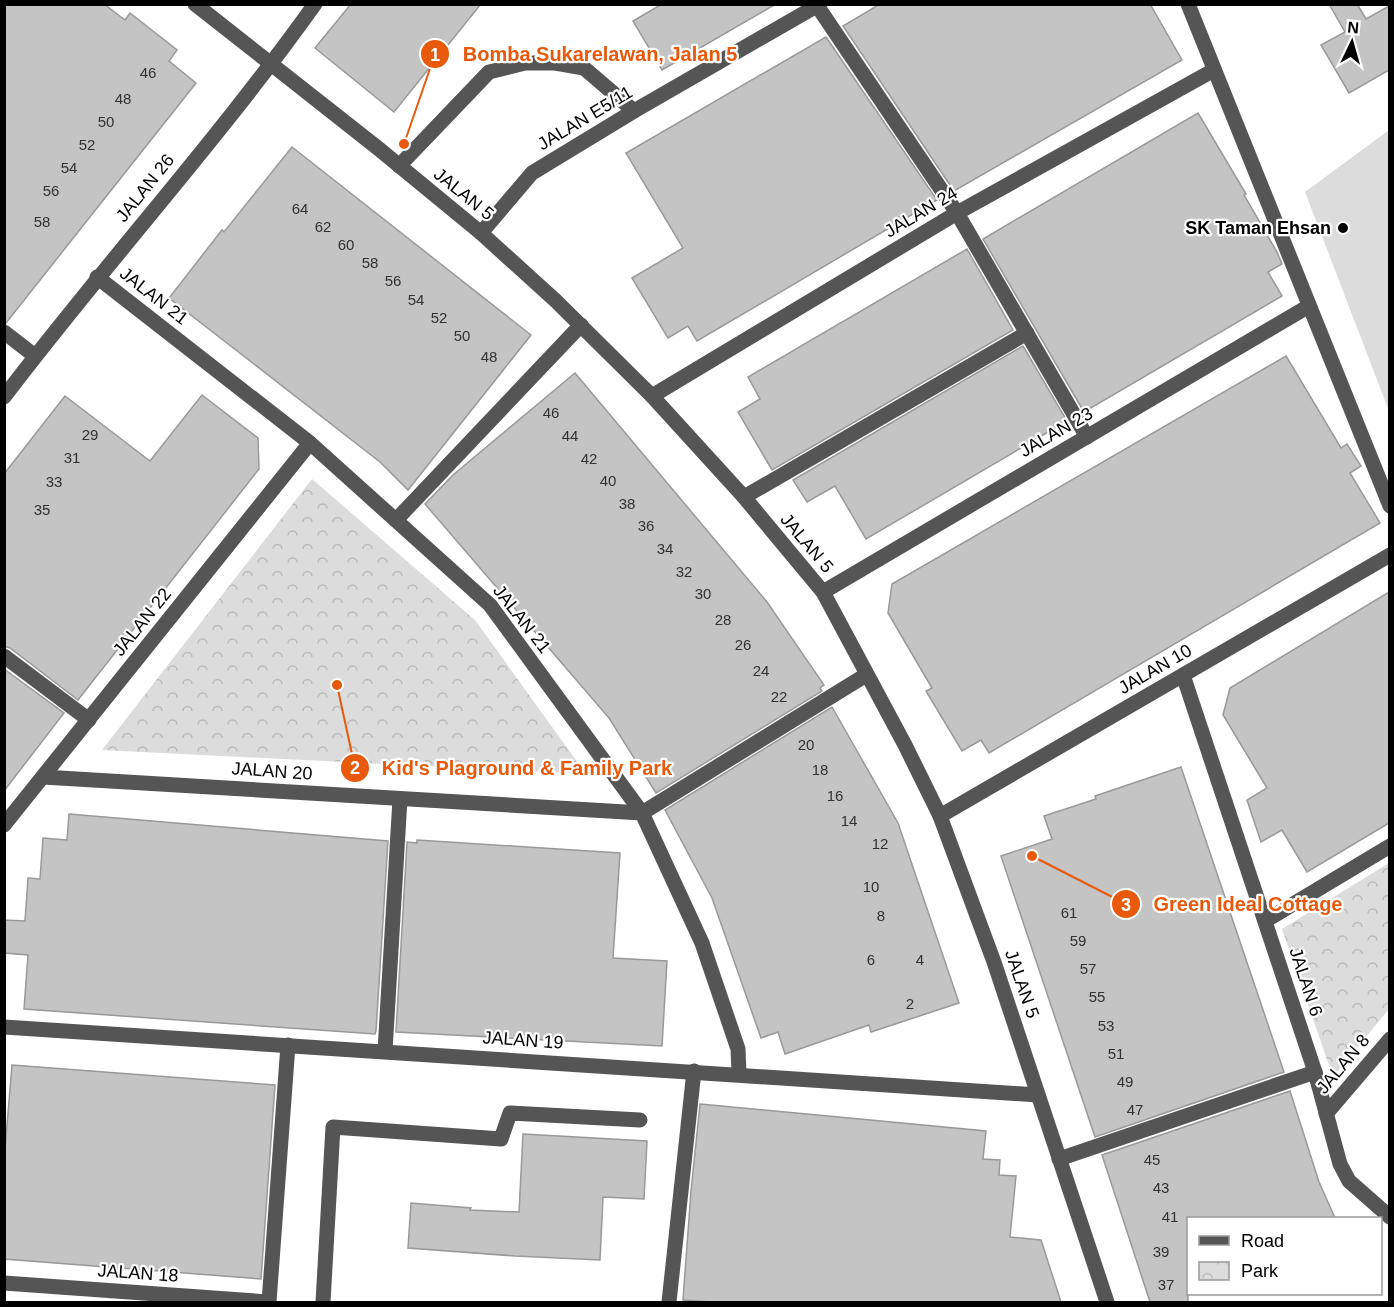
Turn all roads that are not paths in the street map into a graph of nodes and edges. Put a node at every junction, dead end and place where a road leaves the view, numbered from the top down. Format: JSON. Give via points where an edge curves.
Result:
{"nodes":[{"id":1,"x":195,"y":4,"type":"edge"},
{"id":2,"x":315,"y":4,"type":"edge"},
{"id":3,"x":1188,"y":4,"type":"edge"},
{"id":4,"x":818,"y":5,"type":"edge"},
{"id":5,"x":272,"y":65,"type":"junction"},
{"id":6,"x":1214,"y":70,"type":"junction"},
{"id":7,"x":634,"y":111,"type":"junction"},
{"id":8,"x":399,"y":166,"type":"junction"},
{"id":9,"x":957,"y":213,"type":"junction"},
{"id":10,"x":481,"y":233,"type":"junction"},
{"id":11,"x":97,"y":277,"type":"junction"},
{"id":12,"x":1309,"y":306,"type":"junction"},
{"id":13,"x":581,"y":325,"type":"junction"},
{"id":14,"x":4,"y":332,"type":"edge"},
{"id":15,"x":1028,"y":333,"type":"junction"},
{"id":16,"x":35,"y":356,"type":"junction"},
{"id":17,"x":652,"y":396,"type":"junction"},
{"id":18,"x":4,"y":397,"type":"edge"},
{"id":19,"x":1087,"y":437,"type":"junction"},
{"id":20,"x":310,"y":443,"type":"junction"},
{"id":21,"x":744,"y":497,"type":"junction"},
{"id":22,"x":1389,"y":506,"type":"edge"},
{"id":23,"x":396,"y":520,"type":"junction"},
{"id":24,"x":1389,"y":555,"type":"edge"},
{"id":25,"x":823,"y":592,"type":"junction"},
{"id":26,"x":4,"y":657,"type":"edge"},
{"id":27,"x":866,"y":675,"type":"junction"},
{"id":28,"x":1183,"y":675,"type":"junction"},
{"id":29,"x":89,"y":720,"type":"junction"},
{"id":30,"x":44,"y":777,"type":"junction"},
{"id":31,"x":400,"y":799,"type":"junction"},
{"id":32,"x":642,"y":813,"type":"junction"},
{"id":33,"x":940,"y":816,"type":"junction"},
{"id":34,"x":4,"y":825,"type":"edge"},
{"id":35,"x":1389,"y":846,"type":"edge"},
{"id":36,"x":1265,"y":921,"type":"junction"},
{"id":37,"x":4,"y":1027,"type":"edge"},
{"id":38,"x":1389,"y":1039,"type":"edge"},
{"id":39,"x":288,"y":1045,"type":"junction"},
{"id":40,"x":385,"y":1051,"type":"junction"},
{"id":41,"x":694,"y":1071,"type":"junction"},
{"id":42,"x":1315,"y":1072,"type":"junction"},
{"id":43,"x":739,"y":1074,"type":"junction"},
{"id":44,"x":1038,"y":1095,"type":"junction"},
{"id":45,"x":1326,"y":1114,"type":"junction"},
{"id":46,"x":640,"y":1120,"type":"dead end"},
{"id":47,"x":1059,"y":1159,"type":"junction"},
{"id":48,"x":1389,"y":1217,"type":"edge"},
{"id":49,"x":4,"y":1283,"type":"edge"},
{"id":50,"x":233,"y":1301,"type":"edge"},
{"id":51,"x":268,"y":1302,"type":"edge"},
{"id":52,"x":323,"y":1302,"type":"edge"},
{"id":53,"x":669,"y":1302,"type":"edge"},
{"id":54,"x":1107,"y":1302,"type":"edge"}],
"edges":[{"from":1,"to":5,"type":"street","name":"JALAN 5"},
{"from":2,"to":5,"type":"street","name":"JALAN 26"},
{"from":3,"to":6,"type":"street"},
{"from":4,"to":7,"type":"street","name":"JALAN E5/11"},
{"from":4,"to":9,"type":"street"},
{"from":5,"to":8,"type":"street","name":"JALAN 5"},
{"from":5,"to":11,"type":"street","name":"JALAN 26"},
{"from":6,"to":9,"type":"street","name":"JALAN 24"},
{"from":6,"to":12,"type":"street"},
{"from":7,"to":8,"type":"street","via":[[584,68],[525,63],[489,72]]},
{"from":7,"to":10,"type":"street","name":"JALAN E5/11","via":[[532,172]]},
{"from":8,"to":10,"type":"street","name":"JALAN 5"},
{"from":9,"to":15,"type":"street"},
{"from":9,"to":17,"type":"street","name":"JALAN 24"},
{"from":10,"to":13,"type":"street","name":"JALAN 5"},
{"from":11,"to":16,"type":"street","name":"JALAN 26"},
{"from":11,"to":20,"type":"street","name":"JALAN 21"},
{"from":12,"to":19,"type":"street","name":"JALAN 23"},
{"from":12,"to":22,"type":"street"},
{"from":13,"to":17,"type":"street","name":"JALAN 5"},
{"from":13,"to":23,"type":"street"},
{"from":14,"to":16,"type":"street"},
{"from":15,"to":19,"type":"street"},
{"from":15,"to":21,"type":"street"},
{"from":16,"to":18,"type":"street","name":"JALAN 26"},
{"from":17,"to":21,"type":"street","name":"JALAN 5"},
{"from":19,"to":25,"type":"street","name":"JALAN 23"},
{"from":20,"to":23,"type":"street","name":"JALAN 21"},
{"from":20,"to":29,"type":"street","name":"JALAN 22"},
{"from":21,"to":25,"type":"street","name":"JALAN 5"},
{"from":23,"to":32,"type":"street","name":"JALAN 21","via":[[490,605]]},
{"from":24,"to":28,"type":"street","name":"JALAN 10"},
{"from":25,"to":27,"type":"street","name":"JALAN 5"},
{"from":26,"to":29,"type":"street"},
{"from":27,"to":32,"type":"street"},
{"from":27,"to":33,"type":"street","name":"JALAN 5"},
{"from":28,"to":33,"type":"street","name":"JALAN 10"},
{"from":28,"to":36,"type":"street","name":"JALAN 6"},
{"from":29,"to":30,"type":"street","name":"JALAN 22"},
{"from":30,"to":31,"type":"street","name":"JALAN 20"},
{"from":30,"to":34,"type":"street","name":"JALAN 22"},
{"from":31,"to":32,"type":"street","name":"JALAN 20"},
{"from":31,"to":40,"type":"street"},
{"from":32,"to":43,"type":"street","name":"JALAN 21","via":[[702,942],[738,1048]]},
{"from":33,"to":44,"type":"street","name":"JALAN 5"},
{"from":35,"to":36,"type":"street"},
{"from":36,"to":42,"type":"street","name":"JALAN 6"},
{"from":37,"to":39,"type":"street","name":"JALAN 19"},
{"from":38,"to":45,"type":"street","name":"JALAN 8"},
{"from":39,"to":40,"type":"street","name":"JALAN 19"},
{"from":39,"to":51,"type":"street"},
{"from":40,"to":41,"type":"street","name":"JALAN 19"},
{"from":41,"to":43,"type":"street","name":"JALAN 19"},
{"from":41,"to":53,"type":"street"},
{"from":42,"to":45,"type":"street","name":"JALAN 6"},
{"from":42,"to":47,"type":"street"},
{"from":43,"to":44,"type":"street","name":"JALAN 19"},
{"from":44,"to":47,"type":"street","name":"JALAN 5"},
{"from":45,"to":48,"type":"street","name":"JALAN 6","via":[[1349,1181]]},
{"from":46,"to":52,"type":"street","via":[[510,1113],[501,1139],[333,1127]]},
{"from":47,"to":54,"type":"street","name":"JALAN 5"},
{"from":49,"to":50,"type":"street","name":"JALAN 18"},
{"from":50,"to":51,"type":"street","name":"JALAN 18"}]}
